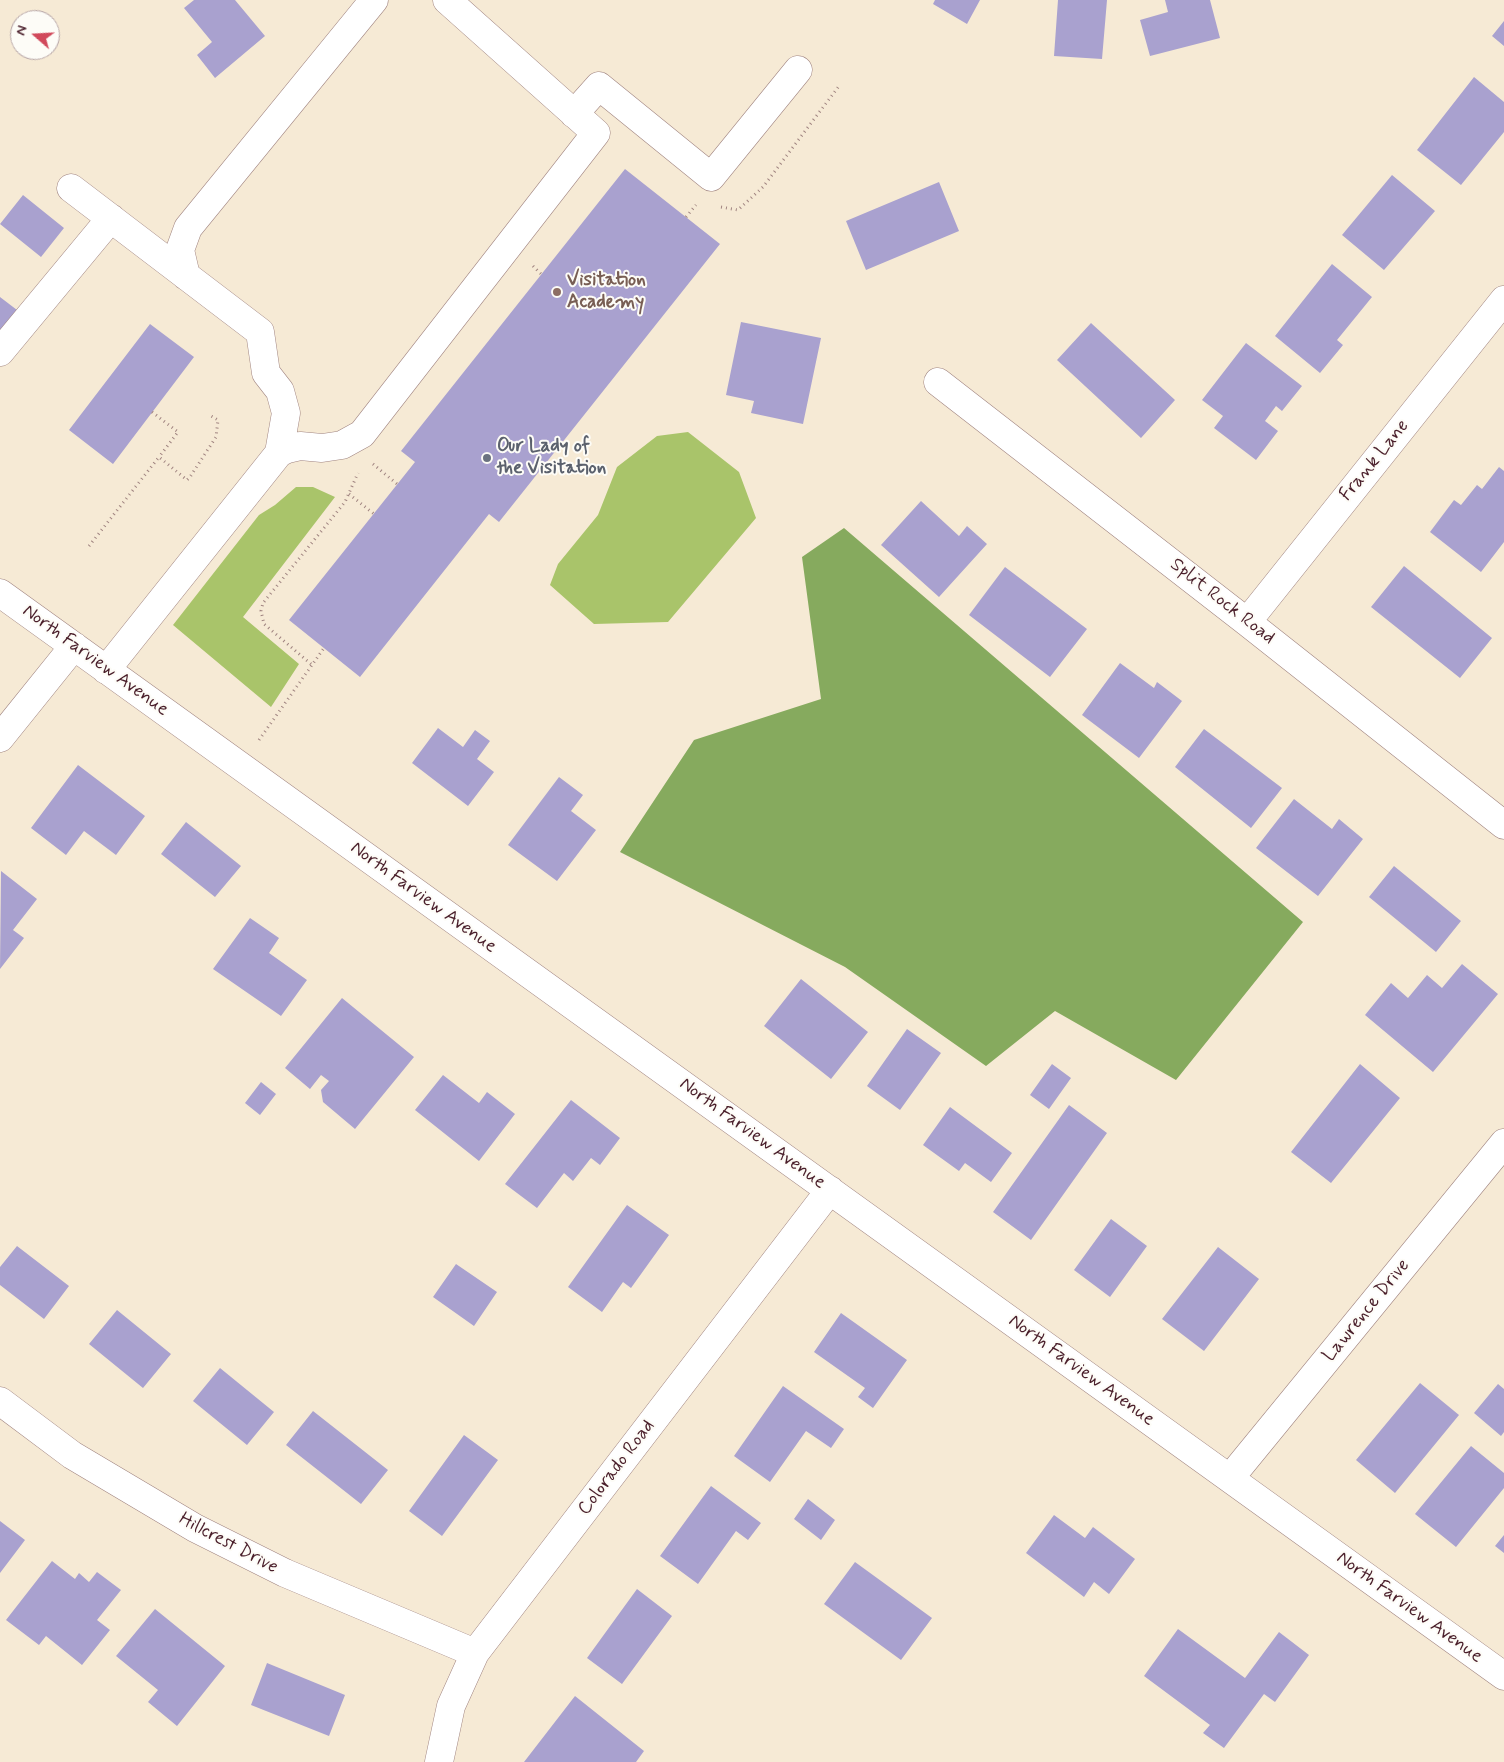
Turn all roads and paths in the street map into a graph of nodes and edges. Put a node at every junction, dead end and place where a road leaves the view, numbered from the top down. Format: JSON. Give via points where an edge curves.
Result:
{"nodes":[{"id":1,"x":447,"y":0,"type":"edge"},
{"id":2,"x":370,"y":1,"type":"edge"},
{"id":3,"x":798,"y":70,"type":"dead end"},
{"id":4,"x":574,"y":114,"type":"junction"},
{"id":5,"x":71,"y":188,"type":"dead end"},
{"id":6,"x":701,"y":198,"type":"dead end"},
{"id":7,"x":686,"y":217,"type":"dead end"},
{"id":8,"x":111,"y":218,"type":"junction"},
{"id":9,"x":530,"y":264,"type":"dead end"},
{"id":10,"x":541,"y":274,"type":"dead end"},
{"id":11,"x":186,"y":276,"type":"junction"},
{"id":12,"x":1504,"y":300,"type":"edge"},
{"id":13,"x":0,"y":352,"type":"edge"},
{"id":14,"x":938,"y":382,"type":"dead end"},
{"id":15,"x":152,"y":412,"type":"dead end"},
{"id":16,"x":211,"y":416,"type":"dead end"},
{"id":17,"x":279,"y":453,"type":"junction"},
{"id":18,"x":159,"y":457,"type":"junction"},
{"id":19,"x":369,"y":460,"type":"dead end"},
{"id":20,"x":363,"y":467,"type":"dead end"},
{"id":21,"x":397,"y":484,"type":"dead end"},
{"id":22,"x":349,"y":494,"type":"junction"},
{"id":23,"x":374,"y":514,"type":"dead end"},
{"id":24,"x":89,"y":546,"type":"dead end"},
{"id":25,"x":0,"y":593,"type":"edge"},
{"id":26,"x":1247,"y":622,"type":"junction"},
{"id":27,"x":74,"y":646,"type":"junction"},
{"id":28,"x":324,"y":648,"type":"dead end"},
{"id":29,"x":311,"y":664,"type":"junction"},
{"id":30,"x":106,"y":670,"type":"junction"},
{"id":31,"x":0,"y":738,"type":"edge"},
{"id":32,"x":259,"y":740,"type":"dead end"},
{"id":33,"x":1504,"y":825,"type":"edge"},
{"id":34,"x":1504,"y":1144,"type":"edge"},
{"id":35,"x":830,"y":1190,"type":"junction"},
{"id":36,"x":0,"y":1401,"type":"edge"},
{"id":37,"x":1230,"y":1478,"type":"junction"},
{"id":38,"x":475,"y":1653,"type":"junction"},
{"id":39,"x":1504,"y":1676,"type":"edge"},
{"id":40,"x":438,"y":1762,"type":"edge"}],
"edges":[{"from":1,"to":4,"type":"street"},
{"from":2,"to":11,"type":"street","via":[[188,228],[180,250]]},
{"from":3,"to":4,"type":"street","via":[[711,177],[599,86]]},
{"from":4,"to":17,"type":"street","via":[[596,133],[362,434],[342,445],[322,448],[300,446]]},
{"from":5,"to":8,"type":"street"},
{"from":6,"to":7,"type":"path"},
{"from":8,"to":11,"type":"street"},
{"from":8,"to":13,"type":"street"},
{"from":9,"to":10,"type":"path"},
{"from":11,"to":17,"type":"street","via":[[260,332],[266,373],[280,391],[286,413]]},
{"from":12,"to":26,"type":"street","name":"Frank Lane"},
{"from":14,"to":26,"type":"street","name":"Split Rock Road"},
{"from":15,"to":18,"type":"path","via":[[178,432]]},
{"from":16,"to":18,"type":"path","via":[[218,420],[218,430],[209,451],[190,478],[187,480]]},
{"from":17,"to":30,"type":"street"},
{"from":18,"to":24,"type":"path"},
{"from":19,"to":21,"type":"path"},
{"from":20,"to":22,"type":"path"},
{"from":22,"to":23,"type":"path"},
{"from":22,"to":29,"type":"path","via":[[263,603],[261,611],[264,624]]},
{"from":25,"to":27,"type":"street","name":"North Farview Avenue"},
{"from":26,"to":33,"type":"street","name":"Split Rock Road"},
{"from":27,"to":30,"type":"street","name":"North Farview Avenue"},
{"from":27,"to":31,"type":"street"},
{"from":28,"to":29,"type":"path"},
{"from":29,"to":32,"type":"path"},
{"from":30,"to":35,"type":"street","name":"North Farview Avenue"},
{"from":34,"to":37,"type":"street","name":"Lawrence Drive"},
{"from":35,"to":37,"type":"street","name":"North Farview Avenue"},
{"from":35,"to":38,"type":"street","name":"Colorado Road"},
{"from":36,"to":38,"type":"street","name":"Hillcrest Drive","via":[[72,1455],[195,1528],[285,1573]]},
{"from":37,"to":39,"type":"street","name":"North Farview Avenue"},
{"from":38,"to":40,"type":"street","name":"Colorado Road","via":[[451,1706]]}]}
